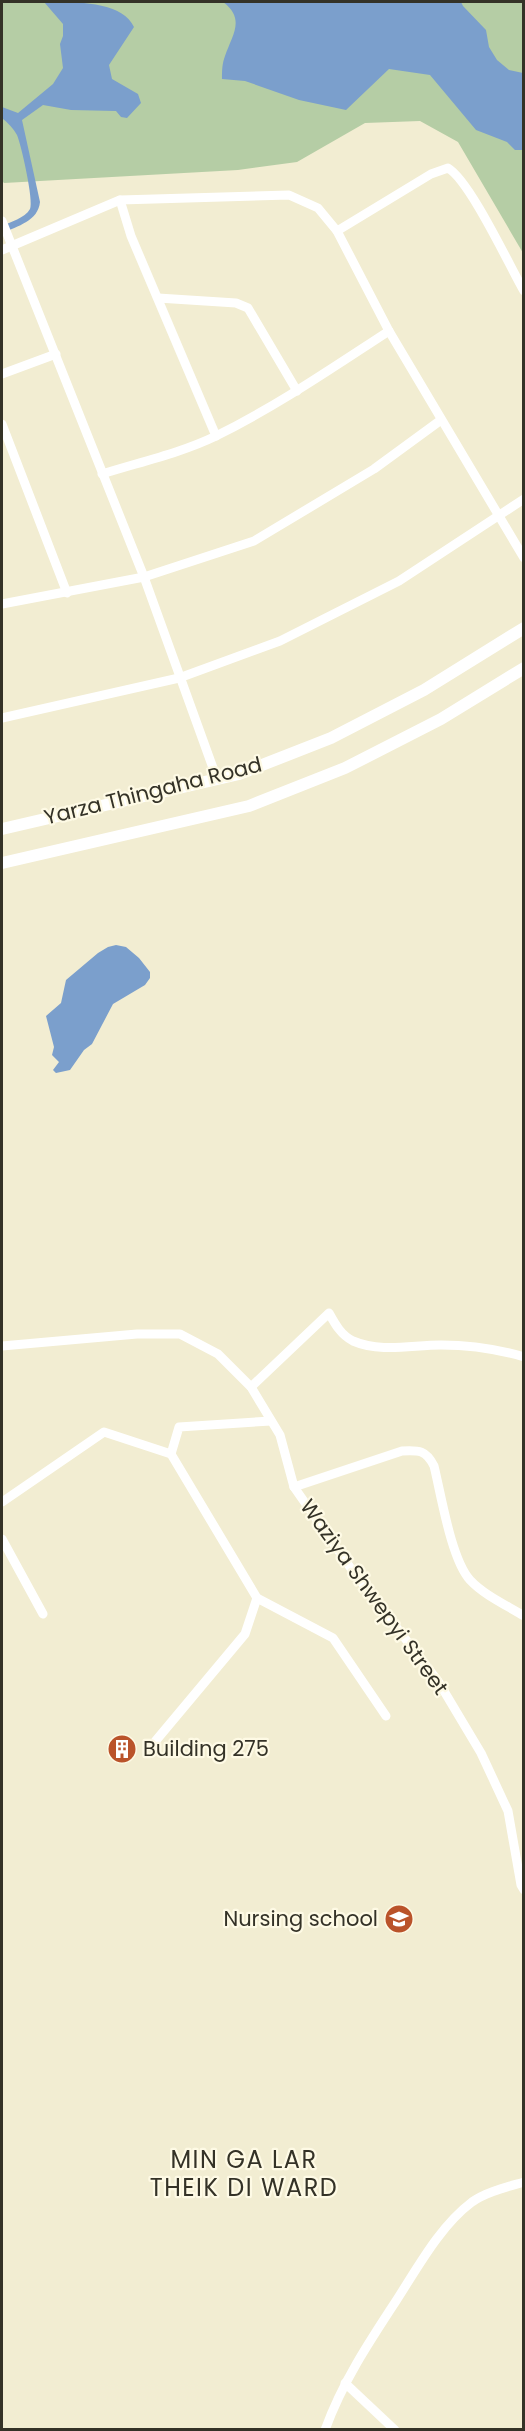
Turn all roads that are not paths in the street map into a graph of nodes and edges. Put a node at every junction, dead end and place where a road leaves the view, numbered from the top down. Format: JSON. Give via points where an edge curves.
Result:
{"nodes":[{"id":1,"x":120,"y":200,"type":"junction"},
{"id":2,"x":2,"y":222,"type":"edge"},
{"id":3,"x":337,"y":231,"type":"junction"},
{"id":4,"x":11,"y":246,"type":"junction"},
{"id":5,"x":2,"y":250,"type":"edge"},
{"id":6,"x":524,"y":291,"type":"edge"},
{"id":7,"x":158,"y":298,"type":"junction"},
{"id":8,"x":389,"y":330,"type":"junction"},
{"id":9,"x":56,"y":354,"type":"junction"},
{"id":10,"x":2,"y":374,"type":"edge"},
{"id":11,"x":297,"y":391,"type":"junction"},
{"id":12,"x":441,"y":420,"type":"junction"},
{"id":13,"x":2,"y":424,"type":"edge"},
{"id":14,"x":216,"y":436,"type":"junction"},
{"id":15,"x":102,"y":474,"type":"junction"},
{"id":16,"x":524,"y":499,"type":"edge"},
{"id":17,"x":498,"y":515,"type":"junction"},
{"id":18,"x":524,"y":558,"type":"edge"},
{"id":19,"x":144,"y":577,"type":"junction"},
{"id":20,"x":67,"y":593,"type":"junction"},
{"id":21,"x":2,"y":604,"type":"edge"},
{"id":22,"x":524,"y":628,"type":"edge"},
{"id":23,"x":524,"y":668,"type":"edge"},
{"id":24,"x":179,"y":678,"type":"junction"},
{"id":25,"x":2,"y":718,"type":"edge"},
{"id":26,"x":217,"y":779,"type":"junction"},
{"id":27,"x":2,"y":829,"type":"edge"},
{"id":28,"x":2,"y":863,"type":"edge"},
{"id":29,"x":2,"y":1346,"type":"edge"},
{"id":30,"x":524,"y":1357,"type":"edge"},
{"id":31,"x":250,"y":1387,"type":"junction"},
{"id":32,"x":271,"y":1421,"type":"junction"},
{"id":33,"x":171,"y":1454,"type":"junction"},
{"id":34,"x":294,"y":1487,"type":"junction"},
{"id":35,"x":2,"y":1502,"type":"edge"},
{"id":36,"x":2,"y":1539,"type":"edge"},
{"id":37,"x":257,"y":1599,"type":"junction"},
{"id":38,"x":44,"y":1614,"type":"dead end"},
{"id":39,"x":524,"y":1616,"type":"edge"},
{"id":40,"x":386,"y":1716,"type":"dead end"},
{"id":41,"x":153,"y":1744,"type":"dead end"},
{"id":42,"x":524,"y":1890,"type":"edge"},
{"id":43,"x":524,"y":2182,"type":"edge"},
{"id":44,"x":345,"y":2384,"type":"junction"},
{"id":45,"x":325,"y":2430,"type":"edge"},
{"id":46,"x":395,"y":2430,"type":"edge"}],
"edges":[{"from":1,"to":3,"type":"street","via":[[289,195],[318,208]]},
{"from":1,"to":4,"type":"street"},
{"from":1,"to":7,"type":"street"},
{"from":2,"to":4,"type":"street"},
{"from":3,"to":6,"type":"street","via":[[431,174],[448,168],[472,196]]},
{"from":3,"to":8,"type":"street"},
{"from":4,"to":5,"type":"street"},
{"from":4,"to":9,"type":"street"},
{"from":7,"to":11,"type":"street","via":[[236,303],[248,308]]},
{"from":7,"to":14,"type":"street"},
{"from":8,"to":11,"type":"street"},
{"from":8,"to":12,"type":"street"},
{"from":9,"to":10,"type":"street"},
{"from":9,"to":15,"type":"street"},
{"from":11,"to":14,"type":"street"},
{"from":12,"to":17,"type":"street"},
{"from":12,"to":19,"type":"street","via":[[374,469],[254,542]]},
{"from":13,"to":20,"type":"street"},
{"from":14,"to":15,"type":"street"},
{"from":15,"to":19,"type":"street"},
{"from":16,"to":17,"type":"street"},
{"from":17,"to":18,"type":"street"},
{"from":17,"to":24,"type":"street","via":[[399,581],[280,641]]},
{"from":19,"to":20,"type":"street"},
{"from":19,"to":24,"type":"street"},
{"from":20,"to":21,"type":"street"},
{"from":22,"to":26,"type":"main road","name":"Yarza Thingaha Road","via":[[424,690],[331,738]]},
{"from":23,"to":28,"type":"main road","name":"Yarza Thingaha Road","via":[[441,719],[345,768],[249,806]]},
{"from":24,"to":25,"type":"street"},
{"from":24,"to":26,"type":"street"},
{"from":26,"to":27,"type":"main road","name":"Yarza Thingaha Road"},
{"from":29,"to":31,"type":"street","name":"Waziya Shwepyi Street","via":[[180,1334],[218,1354]]},
{"from":30,"to":31,"type":"street","via":[[473,1346],[370,1345],[341,1333],[328,1313]]},
{"from":31,"to":32,"type":"street","name":"Waziya Shwepyi Street"},
{"from":32,"to":33,"type":"street","via":[[180,1427]]},
{"from":32,"to":34,"type":"street","name":"Waziya Shwepyi Street","via":[[280,1435]]},
{"from":33,"to":35,"type":"street","via":[[104,1432]]},
{"from":33,"to":37,"type":"street"},
{"from":34,"to":39,"type":"street","via":[[402,1451],[419,1450],[428,1455],[454,1547],[468,1578]]},
{"from":34,"to":42,"type":"street","name":"Waziya Shwepyi Street","via":[[438,1681],[481,1753],[508,1811]]},
{"from":36,"to":38,"type":"street"},
{"from":37,"to":40,"type":"street","via":[[333,1638]]},
{"from":37,"to":41,"type":"street","via":[[245,1634]]},
{"from":43,"to":44,"type":"street","via":[[473,2201],[453,2220],[420,2264]]},
{"from":44,"to":45,"type":"street"},
{"from":44,"to":46,"type":"street"}]}
